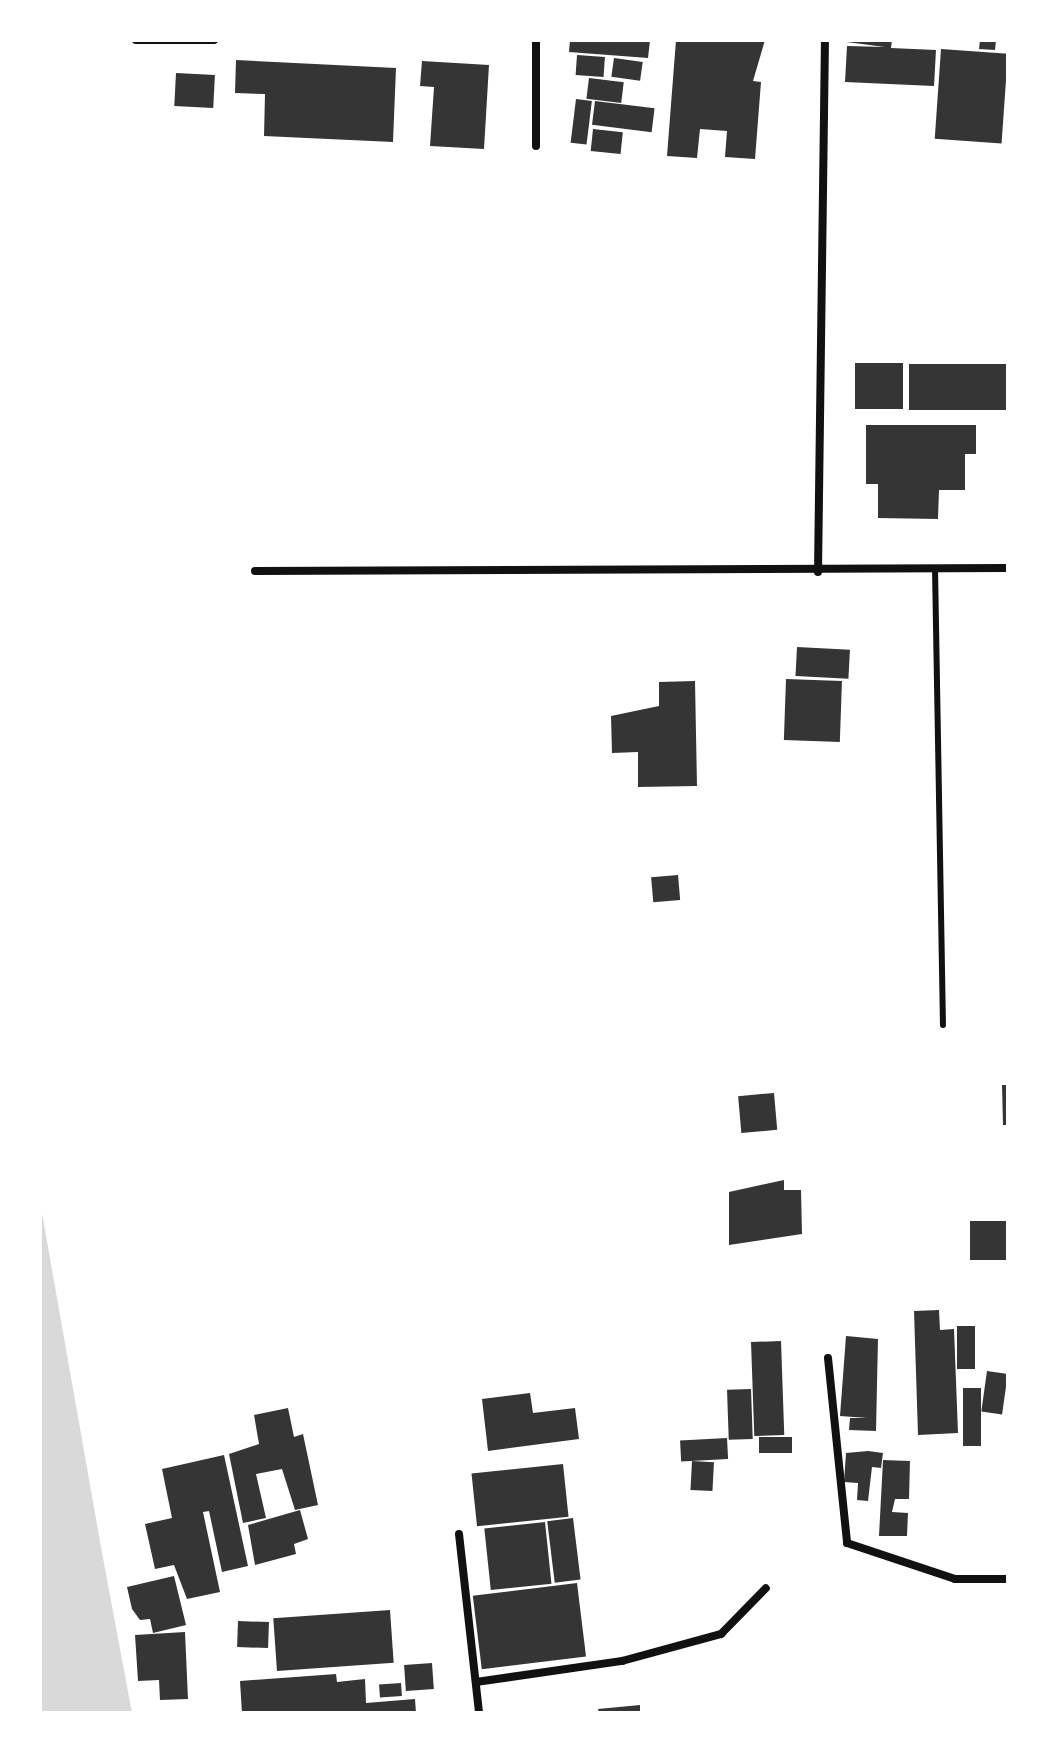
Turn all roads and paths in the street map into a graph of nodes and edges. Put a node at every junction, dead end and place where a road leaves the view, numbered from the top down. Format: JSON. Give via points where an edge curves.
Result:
{"nodes":[{"id":1,"x":136,"y":40,"type":"edge"},
{"id":2,"x":214,"y":40,"type":"edge"},
{"id":3,"x":536,"y":40,"type":"edge"},
{"id":4,"x":825,"y":40,"type":"edge"},
{"id":5,"x":536,"y":146,"type":"dead end"},
{"id":6,"x":935,"y":568,"type":"junction"},
{"id":7,"x":1008,"y":568,"type":"edge"},
{"id":8,"x":255,"y":571,"type":"dead end"},
{"id":9,"x":818,"y":572,"type":"junction"},
{"id":10,"x":943,"y":1025,"type":"dead end"},
{"id":11,"x":828,"y":1358,"type":"dead end"},
{"id":12,"x":459,"y":1534,"type":"dead end"},
{"id":13,"x":1008,"y":1579,"type":"edge"},
{"id":14,"x":766,"y":1588,"type":"dead end"},
{"id":15,"x":476,"y":1682,"type":"junction"},
{"id":16,"x":479,"y":1713,"type":"edge"}],
"edges":[{"from":1,"to":2,"type":"street"},
{"from":3,"to":5,"type":"street"},
{"from":4,"to":9,"type":"street"},
{"from":6,"to":7,"type":"street"},
{"from":6,"to":9,"type":"street"},
{"from":6,"to":10,"type":"lane"},
{"from":8,"to":9,"type":"street"},
{"from":11,"to":13,"type":"street","via":[[847,1543],[955,1579]]},
{"from":12,"to":15,"type":"street"},
{"from":14,"to":15,"type":"street","via":[[721,1634],[622,1661]]},
{"from":15,"to":16,"type":"street"}]}
